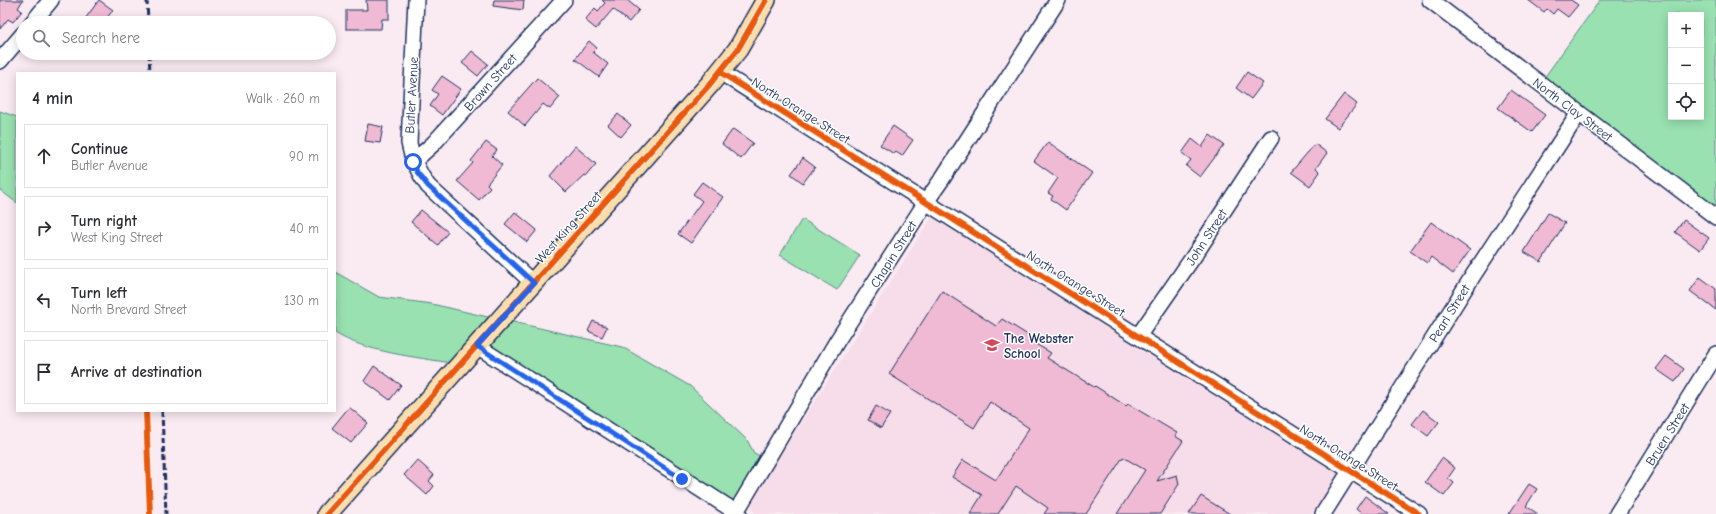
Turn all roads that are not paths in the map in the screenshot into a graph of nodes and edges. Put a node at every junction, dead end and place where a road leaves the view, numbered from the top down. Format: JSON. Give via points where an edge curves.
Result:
{"nodes":[{"id":1,"x":51,"y":0,"type":"edge"},
{"id":2,"x":416,"y":0,"type":"edge"},
{"id":3,"x":564,"y":0,"type":"edge"},
{"id":4,"x":766,"y":0,"type":"edge"},
{"id":5,"x":1058,"y":0,"type":"edge"},
{"id":6,"x":1430,"y":0,"type":"edge"},
{"id":7,"x":38,"y":16,"type":"edge"},
{"id":8,"x":16,"y":42,"type":"edge"},
{"id":9,"x":0,"y":61,"type":"edge"},
{"id":10,"x":720,"y":72,"type":"junction"},
{"id":11,"x":1579,"y":113,"type":"junction"},
{"id":12,"x":1271,"y":138,"type":"dead end"},
{"id":13,"x":413,"y":162,"type":"junction"},
{"id":14,"x":926,"y":202,"type":"junction"},
{"id":15,"x":1716,"y":217,"type":"edge"},
{"id":16,"x":534,"y":283,"type":"junction"},
{"id":17,"x":1139,"y":335,"type":"junction"},
{"id":18,"x":477,"y":346,"type":"junction"},
{"id":19,"x":1716,"y":354,"type":"edge"},
{"id":20,"x":1350,"y":471,"type":"junction"},
{"id":21,"x":737,"y":513,"type":"edge"},
{"id":22,"x":327,"y":514,"type":"edge"},
{"id":23,"x":1323,"y":514,"type":"edge"},
{"id":24,"x":1419,"y":514,"type":"edge"},
{"id":25,"x":1617,"y":514,"type":"edge"}],
"edges":[{"from":1,"to":7,"type":"street"},
{"from":2,"to":13,"type":"street","name":"Butler Avenue","via":[[409,143]]},
{"from":3,"to":13,"type":"street","name":"Brown Street","via":[[433,144]]},
{"from":4,"to":10,"type":"main road","name":"West King Street","via":[[738,49]]},
{"from":5,"to":14,"type":"street","name":"Chapin Street"},
{"from":6,"to":11,"type":"street","name":"North Clay Street"},
{"from":8,"to":9,"type":"street"},
{"from":10,"to":14,"type":"street","name":"North Orange Street"},
{"from":10,"to":16,"type":"main road","name":"West King Street"},
{"from":11,"to":15,"type":"street","name":"North Clay Street"},
{"from":11,"to":20,"type":"street","name":"Pearl Street"},
{"from":12,"to":17,"type":"street","name":"John Street"},
{"from":13,"to":16,"type":"street","name":"Butler Avenue","via":[[428,186]]},
{"from":14,"to":17,"type":"street","name":"North Orange Street"},
{"from":14,"to":21,"type":"street","name":"Chapin Street","via":[[837,341]]},
{"from":16,"to":18,"type":"main road","name":"West King Street"},
{"from":17,"to":20,"type":"street","name":"North Orange Street"},
{"from":18,"to":21,"type":"street"},
{"from":18,"to":22,"type":"main road","name":"West King Street"},
{"from":19,"to":25,"type":"street","name":"Bruen Street"},
{"from":20,"to":23,"type":"street","name":"Pearl Street"},
{"from":20,"to":24,"type":"street","name":"North Orange Street"}]}
